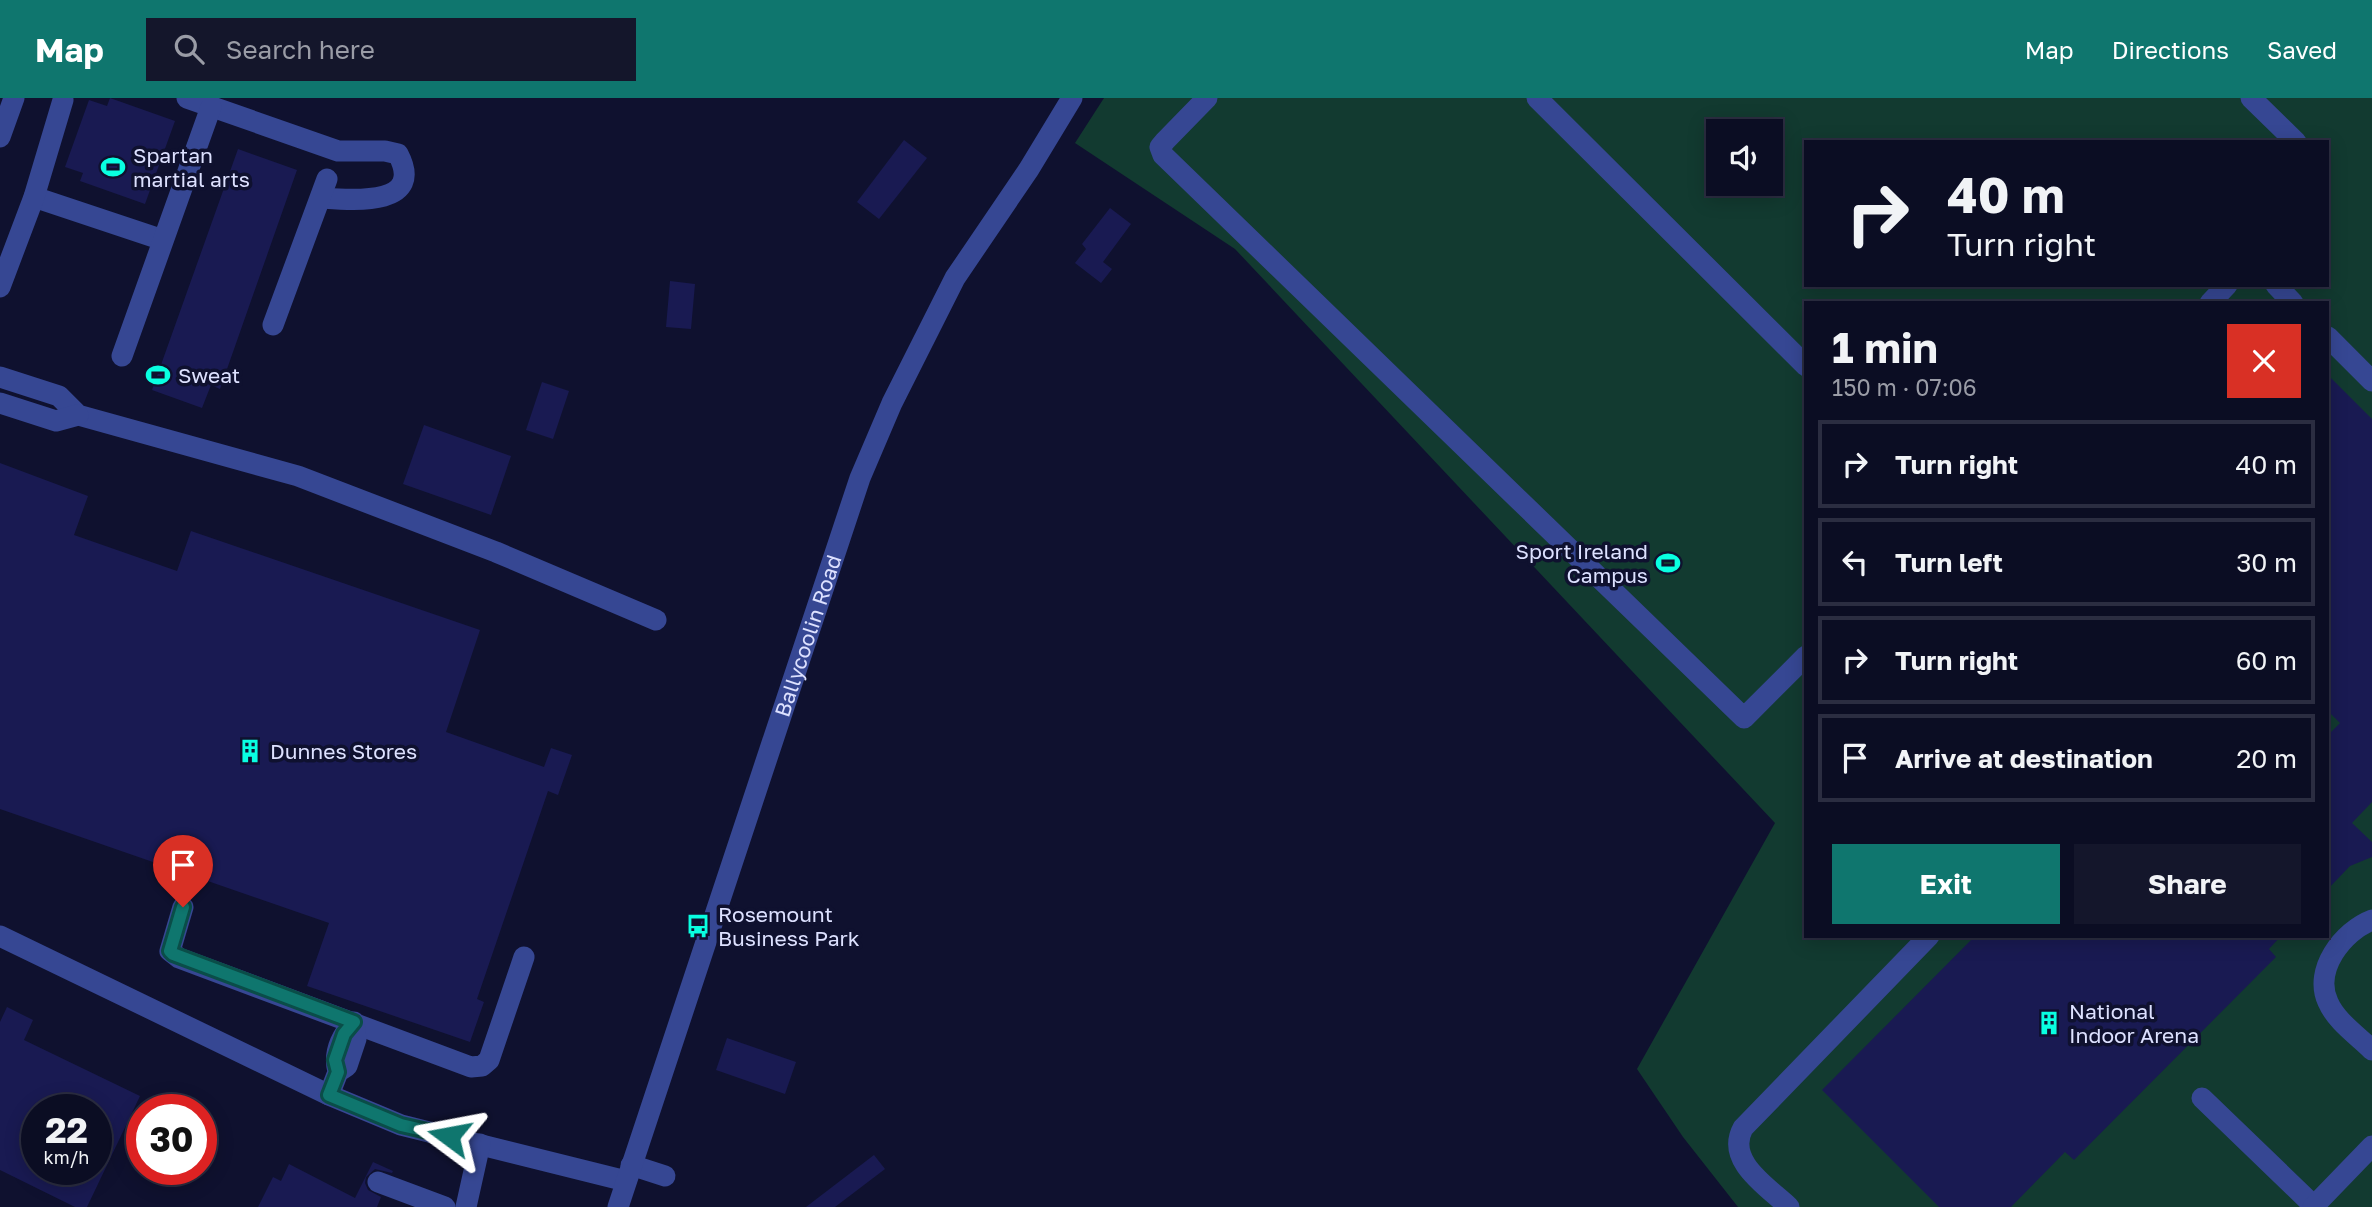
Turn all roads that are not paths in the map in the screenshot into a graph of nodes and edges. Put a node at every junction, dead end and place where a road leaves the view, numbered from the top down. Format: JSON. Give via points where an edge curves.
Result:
{"nodes":[{"id":1,"x":14,"y":98,"type":"edge"},
{"id":2,"x":187,"y":98,"type":"edge"},
{"id":3,"x":1072,"y":98,"type":"edge"},
{"id":4,"x":1207,"y":98,"type":"edge"},
{"id":5,"x":1536,"y":98,"type":"edge"},
{"id":6,"x":2251,"y":98,"type":"edge"},
{"id":7,"x":64,"y":100,"type":"dead end"},
{"id":8,"x":211,"y":107,"type":"junction"},
{"id":9,"x":0,"y":137,"type":"edge"},
{"id":10,"x":2294,"y":140,"type":"edge"},
{"id":11,"x":34,"y":197,"type":"junction"},
{"id":12,"x":163,"y":240,"type":"junction"},
{"id":13,"x":0,"y":287,"type":"edge"},
{"id":14,"x":2225,"y":287,"type":"edge"},
{"id":15,"x":2278,"y":287,"type":"edge"},
{"id":16,"x":2212,"y":301,"type":"edge"},
{"id":17,"x":2291,"y":301,"type":"edge"},
{"id":18,"x":273,"y":325,"type":"dead end"},
{"id":19,"x":2329,"y":338,"type":"edge"},
{"id":20,"x":122,"y":356,"type":"dead end"},
{"id":21,"x":1804,"y":364,"type":"edge"},
{"id":22,"x":0,"y":377,"type":"edge"},
{"id":23,"x":2372,"y":381,"type":"edge"},
{"id":24,"x":0,"y":402,"type":"edge"},
{"id":25,"x":78,"y":415,"type":"junction"},
{"id":26,"x":656,"y":620,"type":"dead end"},
{"id":27,"x":1804,"y":658,"type":"edge"},
{"id":28,"x":183,"y":907,"type":"dead end"},
{"id":29,"x":2372,"y":920,"type":"edge"},
{"id":30,"x":0,"y":936,"type":"edge"},
{"id":31,"x":1927,"y":938,"type":"edge"},
{"id":32,"x":524,"y":957,"type":"dead end"},
{"id":33,"x":354,"y":1022,"type":"junction"},
{"id":34,"x":2372,"y":1050,"type":"edge"},
{"id":35,"x":329,"y":1095,"type":"junction"},
{"id":36,"x":2202,"y":1098,"type":"dead end"},
{"id":37,"x":480,"y":1144,"type":"junction"},
{"id":38,"x":2372,"y":1146,"type":"edge"},
{"id":39,"x":628,"y":1173,"type":"junction"},
{"id":40,"x":665,"y":1176,"type":"dead end"},
{"id":41,"x":377,"y":1182,"type":"dead end"},
{"id":42,"x":2313,"y":1206,"type":"edge"},
{"id":43,"x":444,"y":1207,"type":"edge"},
{"id":44,"x":466,"y":1207,"type":"edge"},
{"id":45,"x":618,"y":1207,"type":"edge"},
{"id":46,"x":1789,"y":1207,"type":"edge"}],
"edges":[{"from":1,"to":9,"type":"street"},
{"from":2,"to":8,"type":"street"},
{"from":3,"to":39,"type":"street","name":"Ballycoolin Road","via":[[955,278],[860,478]]},
{"from":4,"to":27,"type":"street","via":[[1165,141],[1160,148],[1163,155],[1744,718]]},
{"from":5,"to":21,"type":"street"},
{"from":6,"to":10,"type":"street"},
{"from":7,"to":11,"type":"street"},
{"from":8,"to":12,"type":"street"},
{"from":8,"to":18,"type":"street","via":[[338,151],[398,154],[404,166],[403,181],[396,191],[377,199],[324,189]]},
{"from":11,"to":12,"type":"street"},
{"from":11,"to":13,"type":"street"},
{"from":12,"to":20,"type":"street"},
{"from":14,"to":16,"type":"street"},
{"from":15,"to":17,"type":"street"},
{"from":19,"to":23,"type":"street"},
{"from":22,"to":25,"type":"street","via":[[59,396]]},
{"from":24,"to":25,"type":"street","via":[[56,421]]},
{"from":25,"to":26,"type":"street","via":[[298,476]]},
{"from":28,"to":33,"type":"street","via":[[170,951],[173,954]]},
{"from":29,"to":34,"type":"street","via":[[2354,930],[2336,949],[2324,985],[2334,1012]]},
{"from":30,"to":35,"type":"street"},
{"from":31,"to":46,"type":"street","via":[[1743,1128],[1738,1149],[1744,1164]]},
{"from":32,"to":33,"type":"street","via":[[489,1060],[482,1066],[471,1067]]},
{"from":33,"to":35,"type":"street","via":[[356,1039],[347,1066],[338,1072]]},
{"from":35,"to":37,"type":"street","via":[[401,1125]]},
{"from":36,"to":42,"type":"street"},
{"from":37,"to":39,"type":"street"},
{"from":37,"to":44,"type":"street"},
{"from":38,"to":42,"type":"street"},
{"from":39,"to":40,"type":"street"},
{"from":39,"to":45,"type":"street","name":"Ballycoolin Road"},
{"from":41,"to":43,"type":"street"}]}
